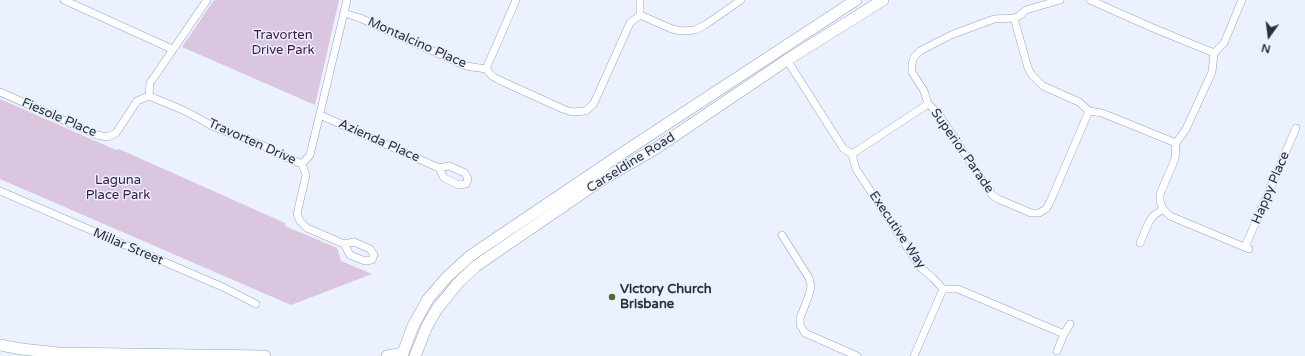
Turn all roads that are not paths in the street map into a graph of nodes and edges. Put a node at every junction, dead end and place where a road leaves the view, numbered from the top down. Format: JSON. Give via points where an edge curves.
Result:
{"nodes":[{"id":1,"x":64,"y":0,"type":"edge"},
{"id":2,"x":207,"y":0,"type":"edge"},
{"id":3,"x":347,"y":0,"type":"edge"},
{"id":4,"x":516,"y":0,"type":"edge"},
{"id":5,"x":640,"y":0,"type":"edge"},
{"id":6,"x":741,"y":0,"type":"edge"},
{"id":7,"x":856,"y":0,"type":"edge"},
{"id":8,"x":1060,"y":0,"type":"edge"},
{"id":9,"x":1090,"y":0,"type":"edge"},
{"id":10,"x":1242,"y":0,"type":"edge"},
{"id":11,"x":882,"y":1,"type":"edge"},
{"id":12,"x":344,"y":13,"type":"junction"},
{"id":13,"x":640,"y":15,"type":"junction"},
{"id":14,"x":1014,"y":18,"type":"junction"},
{"id":15,"x":172,"y":49,"type":"junction"},
{"id":16,"x":1214,"y":53,"type":"junction"},
{"id":17,"x":787,"y":60,"type":"junction"},
{"id":18,"x":486,"y":70,"type":"junction"},
{"id":19,"x":0,"y":92,"type":"edge"},
{"id":20,"x":149,"y":96,"type":"junction"},
{"id":21,"x":928,"y":104,"type":"junction"},
{"id":22,"x":1089,"y":111,"type":"junction"},
{"id":23,"x":320,"y":115,"type":"junction"},
{"id":24,"x":1296,"y":128,"type":"dead end"},
{"id":25,"x":1176,"y":143,"type":"junction"},
{"id":26,"x":852,"y":154,"type":"junction"},
{"id":27,"x":302,"y":164,"type":"junction"},
{"id":28,"x":439,"y":168,"type":"dead end"},
{"id":29,"x":0,"y":191,"type":"edge"},
{"id":30,"x":1163,"y":209,"type":"junction"},
{"id":31,"x":782,"y":235,"type":"dead end"},
{"id":32,"x":1140,"y":243,"type":"dead end"},
{"id":33,"x":344,"y":244,"type":"dead end"},
{"id":34,"x":943,"y":288,"type":"junction"},
{"id":35,"x":256,"y":304,"type":"dead end"},
{"id":36,"x":1070,"y":324,"type":"dead end"},
{"id":37,"x":1064,"y":334,"type":"junction"},
{"id":38,"x":419,"y":344,"type":"junction"},
{"id":39,"x":0,"y":345,"type":"edge"},
{"id":40,"x":1058,"y":351,"type":"dead end"},
{"id":41,"x":403,"y":355,"type":"edge"},
{"id":42,"x":265,"y":356,"type":"edge"},
{"id":43,"x":387,"y":356,"type":"edge"},
{"id":44,"x":415,"y":356,"type":"edge"},
{"id":45,"x":424,"y":356,"type":"edge"},
{"id":46,"x":857,"y":356,"type":"edge"},
{"id":47,"x":914,"y":356,"type":"edge"}],
"edges":[{"from":1,"to":15,"type":"street"},
{"from":2,"to":15,"type":"street"},
{"from":3,"to":12,"type":"street","name":"Travorten Drive"},
{"from":4,"to":18,"type":"street"},
{"from":5,"to":13,"type":"street"},
{"from":6,"to":13,"type":"street","via":[[695,30],[672,29]]},
{"from":7,"to":41,"type":"main road","name":"Carseldine Road","via":[[470,256],[428,299],[413,326]]},
{"from":8,"to":14,"type":"street","name":"Superior Parade","via":[[1026,10]]},
{"from":9,"to":16,"type":"street"},
{"from":10,"to":16,"type":"street","via":[[1224,43]]},
{"from":11,"to":17,"type":"main road","name":"Carseldine Road"},
{"from":12,"to":18,"type":"street","name":"Montalcino Place","via":[[466,66]]},
{"from":12,"to":23,"type":"street","name":"Travorten Drive"},
{"from":13,"to":18,"type":"street","via":[[630,23],[594,103],[586,111],[572,112],[563,109],[499,80]]},
{"from":14,"to":21,"type":"street","name":"Superior Parade","via":[[994,19],[951,35],[920,51],[914,57],[912,72],[924,91]]},
{"from":14,"to":22,"type":"street","via":[[1032,75],[1043,86],[1079,102]]},
{"from":15,"to":20,"type":"street","via":[[150,83]]},
{"from":16,"to":25,"type":"street","via":[[1212,72],[1186,129]]},
{"from":17,"to":26,"type":"street","name":"Executive Way","via":[[843,148]]},
{"from":17,"to":38,"type":"main road","name":"Carseldine Road","via":[[655,149],[603,178],[476,266],[442,301]]},
{"from":19,"to":20,"type":"street","name":"Fiesole Place","via":[[97,135],[108,137],[116,133],[137,101]]},
{"from":20,"to":27,"type":"street","name":"Travorten Drive"},
{"from":21,"to":22,"type":"street","name":"Superior Parade","via":[[938,113],[992,195],[1031,213],[1039,213],[1046,209],[1050,202]]},
{"from":21,"to":26,"type":"street"},
{"from":22,"to":25,"type":"street","via":[[1102,113]]},
{"from":23,"to":27,"type":"street","name":"Travorten Drive","via":[[310,155]]},
{"from":23,"to":28,"type":"street","name":"Azienda Place"},
{"from":24,"to":30,"type":"street","name":"Happy Place","via":[[1247,248],[1170,216]]},
{"from":25,"to":30,"type":"street","via":[[1174,159],[1160,194]]},
{"from":26,"to":34,"type":"street","name":"Executive Way","via":[[856,169],[921,268]]},
{"from":27,"to":33,"type":"street","via":[[306,175],[297,214],[300,221],[307,228]]},
{"from":29,"to":35,"type":"street","name":"Millar Street","via":[[218,285]]},
{"from":30,"to":32,"type":"street","via":[[1153,216]]},
{"from":31,"to":46,"type":"street","via":[[809,278],[811,286],[800,325],[805,333]]},
{"from":34,"to":37,"type":"street","via":[[958,289]]},
{"from":34,"to":47,"type":"street"},
{"from":36,"to":37,"type":"street"},
{"from":37,"to":40,"type":"street"},
{"from":38,"to":44,"type":"main road","name":"Carseldine Road"},
{"from":38,"to":45,"type":"main road"},
{"from":39,"to":42,"type":"main road","via":[[59,353]]},
{"from":41,"to":43,"type":"main road"}]}
